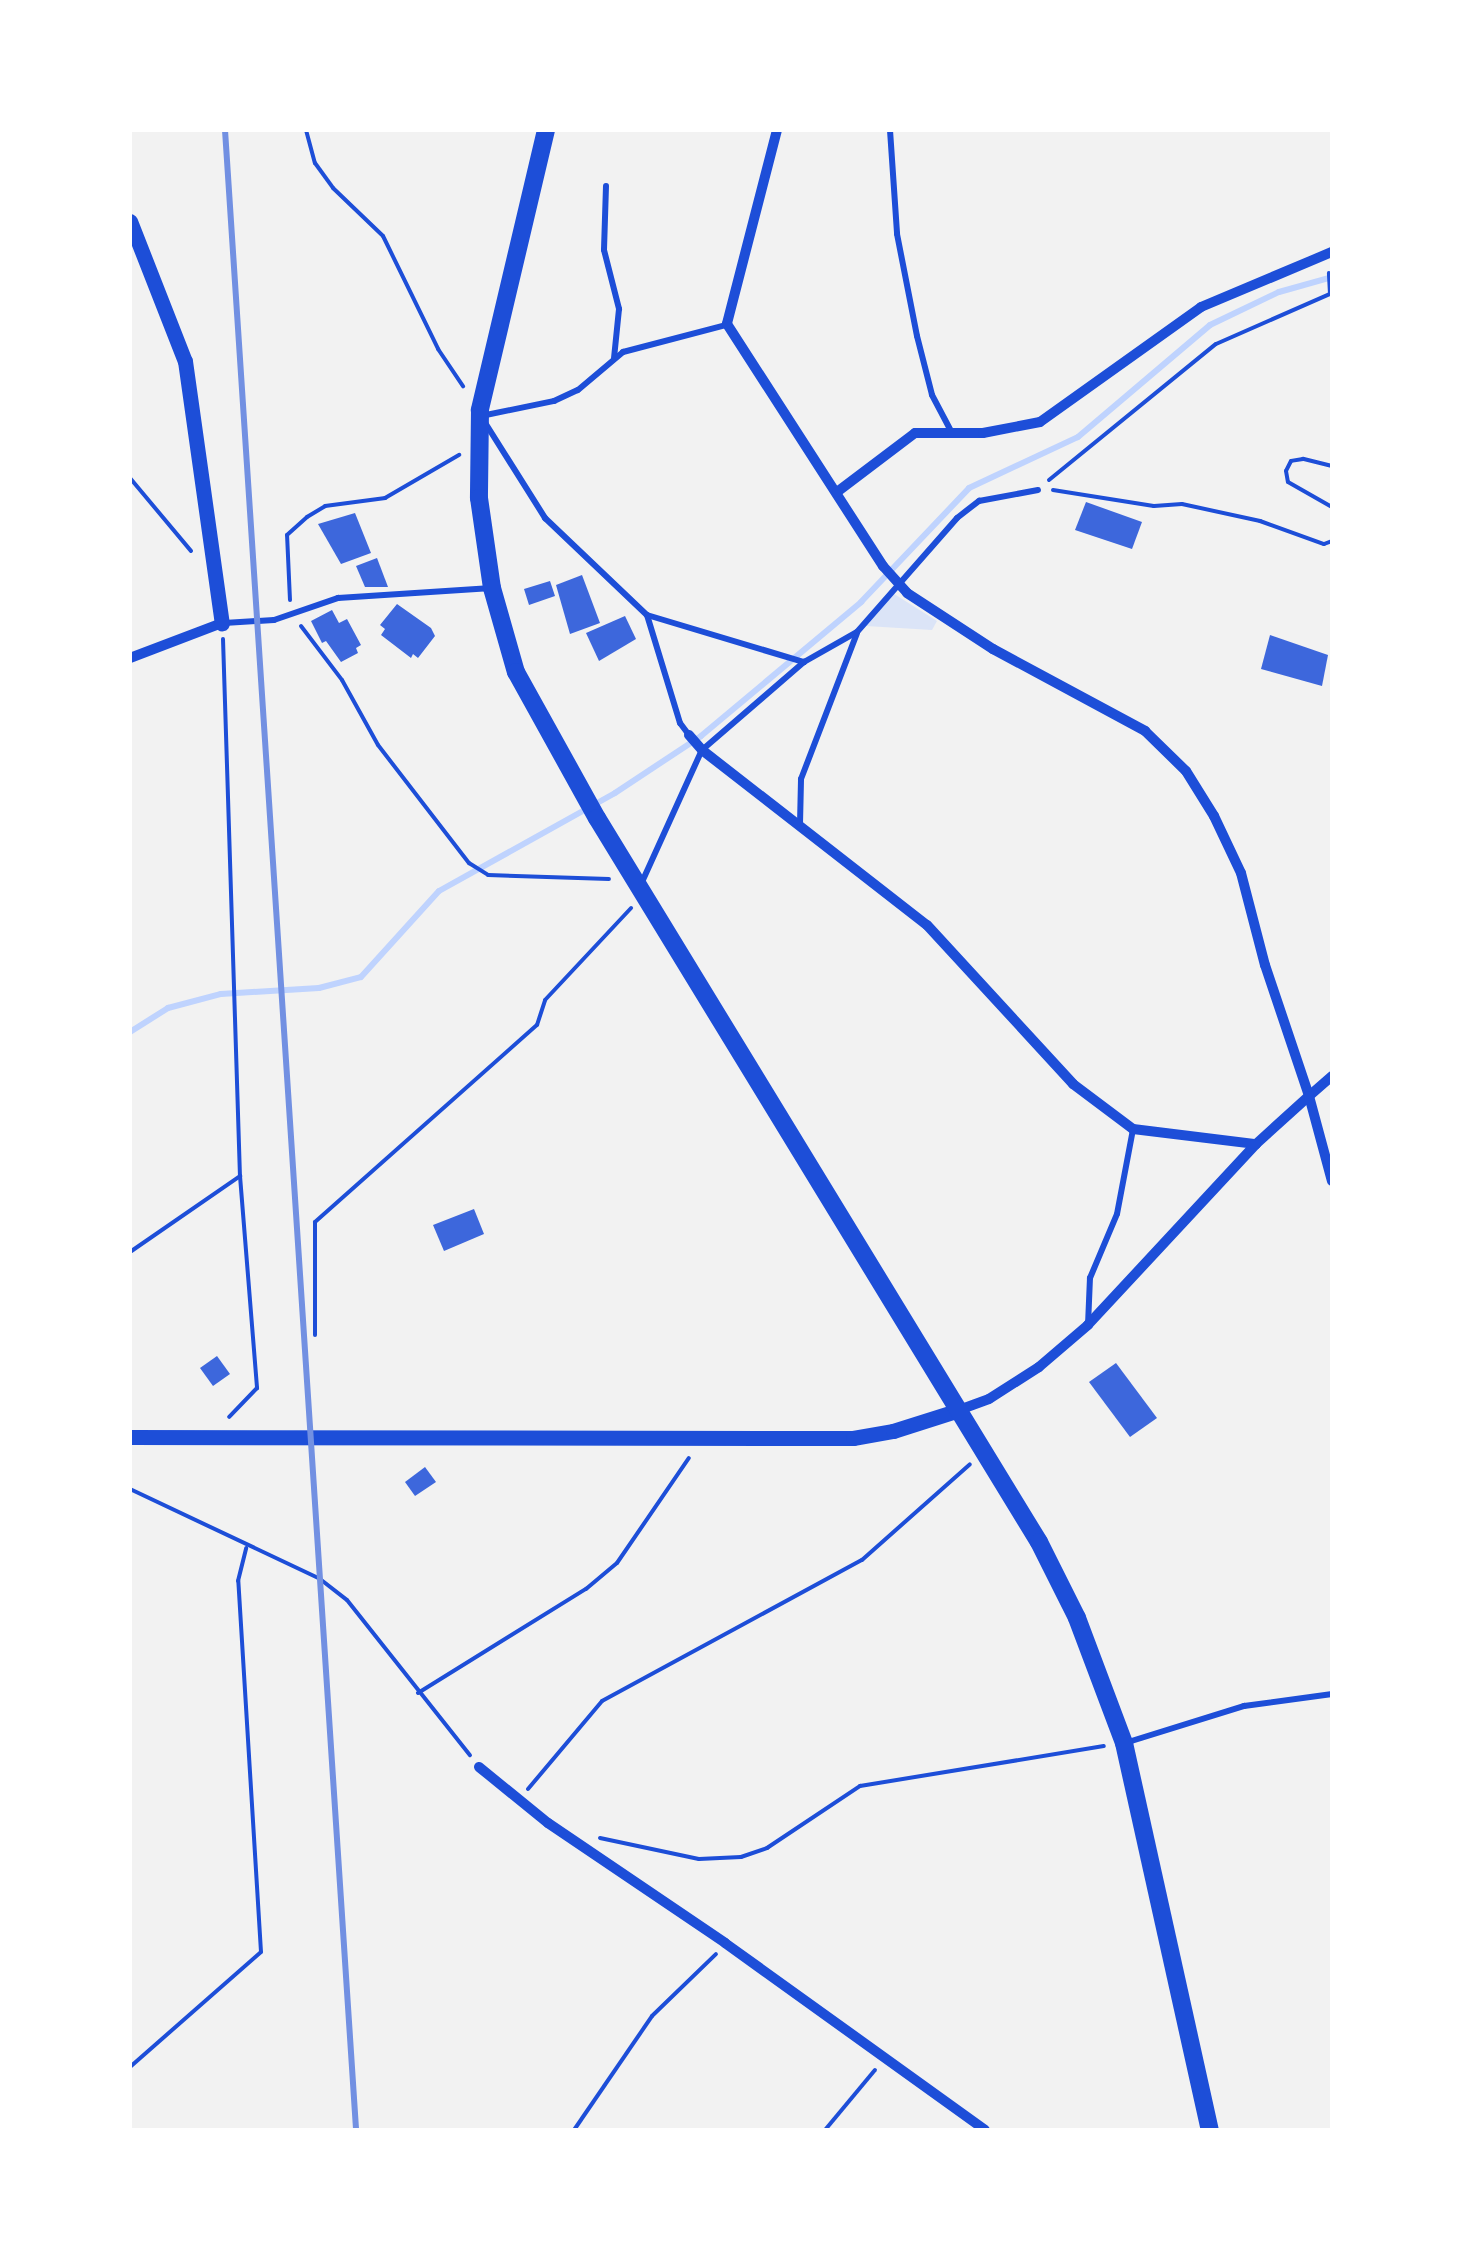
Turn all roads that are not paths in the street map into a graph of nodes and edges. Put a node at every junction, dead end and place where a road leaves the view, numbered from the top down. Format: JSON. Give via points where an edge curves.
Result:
{"nodes":[{"id":1,"x":546,"y":130,"type":"edge"},
{"id":2,"x":777,"y":130,"type":"edge"},
{"id":3,"x":890,"y":130,"type":"edge"},
{"id":4,"x":606,"y":186,"type":"dead end"},
{"id":5,"x":130,"y":220,"type":"edge"},
{"id":6,"x":1332,"y":252,"type":"edge"},
{"id":7,"x":728,"y":324,"type":"junction"},
{"id":8,"x":614,"y":360,"type":"junction"},
{"id":9,"x":481,"y":413,"type":"junction"},
{"id":10,"x":951,"y":431,"type":"junction"},
{"id":11,"x":1038,"y":490,"type":"road end"},
{"id":12,"x":838,"y":492,"type":"junction"},
{"id":13,"x":900,"y":586,"type":"junction"},
{"id":14,"x":492,"y":588,"type":"junction"},
{"id":15,"x":648,"y":615,"type":"junction"},
{"id":16,"x":222,"y":623,"type":"junction"},
{"id":17,"x":857,"y":632,"type":"junction"},
{"id":18,"x":130,"y":658,"type":"edge"},
{"id":19,"x":804,"y":662,"type":"junction"},
{"id":20,"x":689,"y":735,"type":"joint"},
{"id":21,"x":700,"y":748,"type":"junction"},
{"id":22,"x":800,"y":824,"type":"junction"},
{"id":23,"x":640,"y":887,"type":"junction"},
{"id":24,"x":1332,"y":1076,"type":"edge"},
{"id":25,"x":1308,"y":1096,"type":"junction"},
{"id":26,"x":1132,"y":1129,"type":"junction"},
{"id":27,"x":1256,"y":1144,"type":"junction"},
{"id":28,"x":1332,"y":1182,"type":"edge"},
{"id":29,"x":1088,"y":1325,"type":"junction"},
{"id":30,"x":960,"y":1410,"type":"junction"},
{"id":31,"x":130,"y":1436,"type":"edge"},
{"id":32,"x":1332,"y":1694,"type":"edge"},
{"id":33,"x":1124,"y":1743,"type":"junction"},
{"id":34,"x":479,"y":1766,"type":"road end"},
{"id":35,"x":985,"y":2130,"type":"edge"},
{"id":36,"x":1210,"y":2130,"type":"edge"}],
"edges":[{"from":1,"to":9,"type":"main road"},
{"from":2,"to":7,"type":"street"},
{"from":3,"to":10,"type":"lane","via":[[897,234],[916,336],[932,395]]},
{"from":4,"to":8,"type":"lane","via":[[604,250],[619,309]]},
{"from":5,"to":16,"type":"street","via":[[185,361]]},
{"from":6,"to":10,"type":"street","via":[[1200,307],[1040,422],[1008,431]]},
{"from":7,"to":8,"type":"lane","via":[[650,342]]},
{"from":7,"to":12,"type":"street"},
{"from":8,"to":9,"type":"lane","via":[[554,401]]},
{"from":9,"to":14,"type":"main road","via":[[479,498]]},
{"from":9,"to":15,"type":"lane","via":[[545,518]]},
{"from":10,"to":12,"type":"street","via":[[915,433]]},
{"from":11,"to":13,"type":"lane","via":[[979,501]]},
{"from":12,"to":13,"type":"street"},
{"from":13,"to":17,"type":"lane"},
{"from":13,"to":25,"type":"street","via":[[993,649],[1144,732],[1186,771],[1241,873]]},
{"from":14,"to":16,"type":"lane","via":[[338,598],[274,620]]},
{"from":14,"to":23,"type":"main road","via":[[516,672]]},
{"from":15,"to":19,"type":"lane"},
{"from":15,"to":20,"type":"lane"},
{"from":16,"to":18,"type":"street"},
{"from":17,"to":19,"type":"lane"},
{"from":17,"to":22,"type":"lane","via":[[801,779]]},
{"from":19,"to":21,"type":"lane"},
{"from":20,"to":21,"type":"street"},
{"from":21,"to":22,"type":"street"},
{"from":21,"to":23,"type":"lane"},
{"from":22,"to":26,"type":"street","via":[[927,925],[1072,1084]]},
{"from":23,"to":30,"type":"main road"},
{"from":24,"to":25,"type":"street"},
{"from":25,"to":27,"type":"street"},
{"from":25,"to":28,"type":"street"},
{"from":26,"to":27,"type":"street"},
{"from":26,"to":29,"type":"lane","via":[[1116,1214],[1090,1278]]},
{"from":27,"to":29,"type":"street"},
{"from":29,"to":30,"type":"street","via":[[1039,1368]]},
{"from":30,"to":31,"type":"street","via":[[853,1438]]},
{"from":30,"to":33,"type":"main road","via":[[1078,1618]]},
{"from":32,"to":33,"type":"lane","via":[[1244,1706]]},
{"from":33,"to":36,"type":"main road"},
{"from":34,"to":35,"type":"street"}]}
